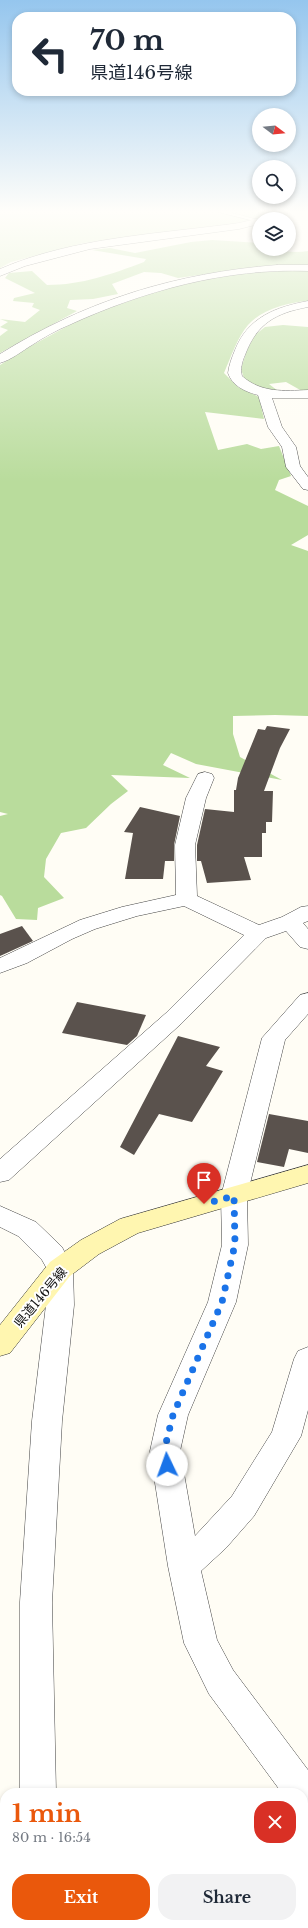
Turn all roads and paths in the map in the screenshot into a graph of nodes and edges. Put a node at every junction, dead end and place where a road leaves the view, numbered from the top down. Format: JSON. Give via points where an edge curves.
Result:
{"nodes":[{"id":1,"x":113,"y":302,"type":"edge"},
{"id":2,"x":308,"y":304,"type":"edge"},
{"id":3,"x":0,"y":359,"type":"edge"},
{"id":4,"x":264,"y":394,"type":"junction"},
{"id":5,"x":308,"y":394,"type":"edge"},
{"id":6,"x":308,"y":486,"type":"edge"},
{"id":7,"x":205,"y":778,"type":"dead end"},
{"id":8,"x":186,"y":899,"type":"junction"},
{"id":9,"x":299,"y":917,"type":"edge"},
{"id":10,"x":258,"y":933,"type":"junction"},
{"id":11,"x":308,"y":942,"type":"edge"},
{"id":12,"x":0,"y":966,"type":"edge"},
{"id":13,"x":308,"y":1000,"type":"edge"},
{"id":14,"x":0,"y":1172,"type":"edge"},
{"id":15,"x":308,"y":1174,"type":"edge"},
{"id":16,"x":234,"y":1196,"type":"junction"},
{"id":17,"x":0,"y":1216,"type":"edge"},
{"id":18,"x":60,"y":1269,"type":"junction"},
{"id":19,"x":0,"y":1344,"type":"edge"},
{"id":20,"x":308,"y":1358,"type":"edge"},
{"id":21,"x":184,"y":1566,"type":"junction"},
{"id":22,"x":38,"y":1788,"type":"edge"},
{"id":23,"x":298,"y":1788,"type":"edge"}],
"edges":[{"from":1,"to":3,"type":"street","via":[[76,317]]},
{"from":2,"to":4,"type":"street","via":[[287,307],[261,320],[240,350],[234,370],[237,380]]},
{"from":4,"to":5,"type":"street"},
{"from":4,"to":6,"type":"street","via":[[275,427],[289,447],[293,467]]},
{"from":7,"to":8,"type":"street","via":[[196,798],[185,846]]},
{"from":8,"to":10,"type":"street"},
{"from":8,"to":12,"type":"street","via":[[128,910],[74,930],[18,961]]},
{"from":9,"to":10,"type":"street"},
{"from":9,"to":11,"type":"street"},
{"from":10,"to":14,"type":"street","via":[[174,1018]]},
{"from":13,"to":16,"type":"street","via":[[274,1038]]},
{"from":15,"to":16,"type":"main road","name":"県道146号線"},
{"from":16,"to":18,"type":"main road","name":"県道146号線","via":[[128,1226],[90,1247]]},
{"from":16,"to":21,"type":"street","via":[[235,1244],[222,1302],[173,1415],[164,1451]]},
{"from":17,"to":18,"type":"street","via":[[27,1229],[53,1254]]},
{"from":18,"to":19,"type":"main road","name":"県道146号線"},
{"from":18,"to":22,"type":"street","via":[[60,1305],[46,1421],[36,1602]]},
{"from":20,"to":21,"type":"street","via":[[286,1436],[243,1506],[215,1538]]},
{"from":21,"to":23,"type":"street","via":[[201,1643],[221,1682]]}]}
